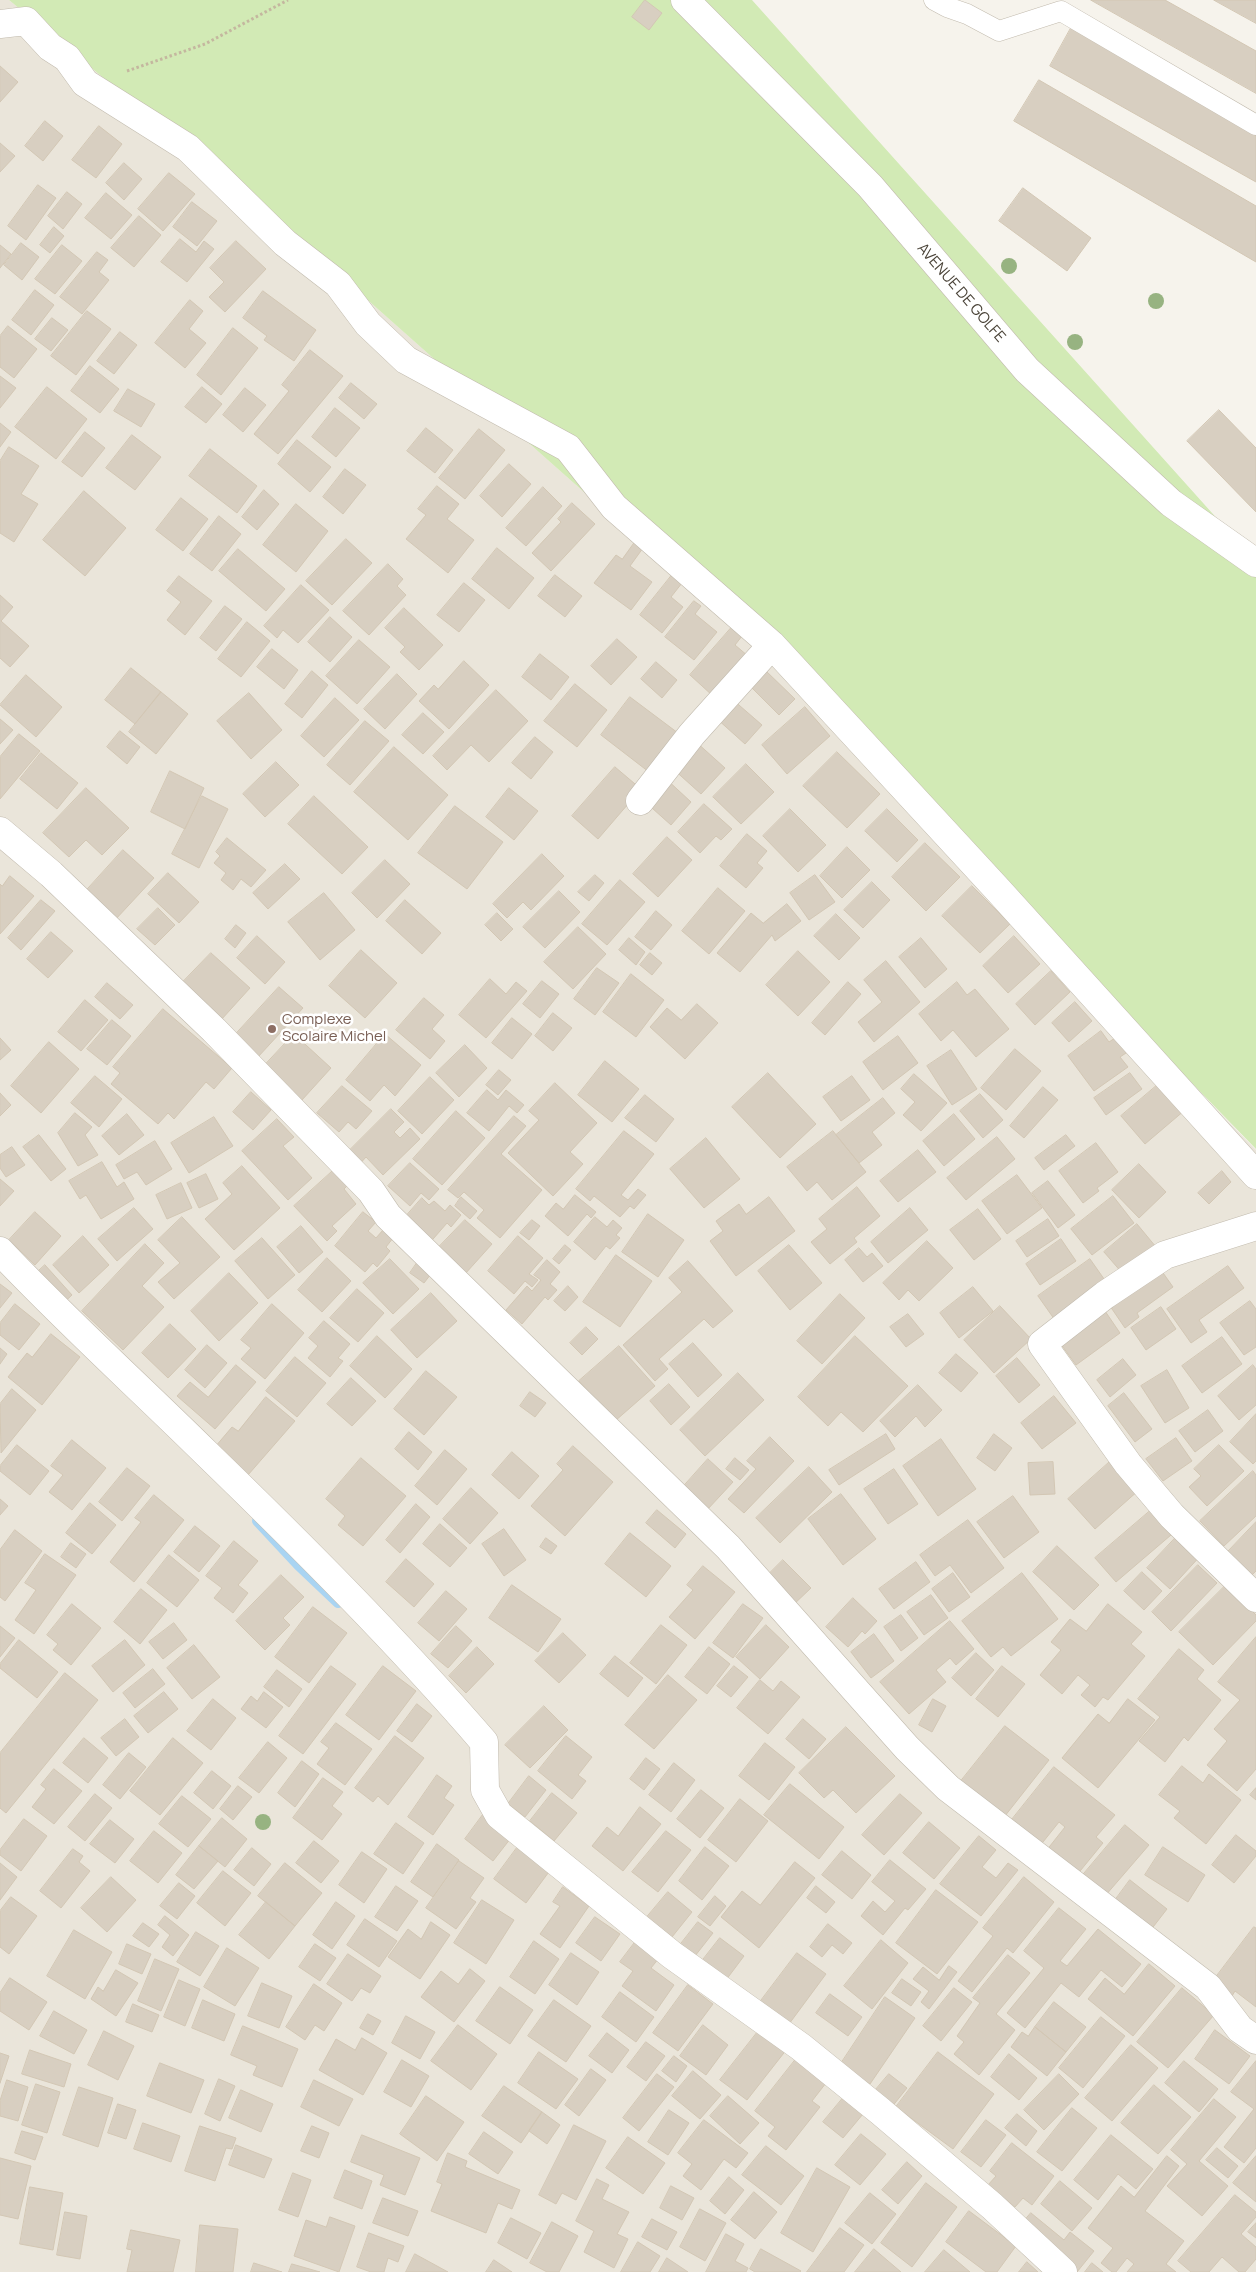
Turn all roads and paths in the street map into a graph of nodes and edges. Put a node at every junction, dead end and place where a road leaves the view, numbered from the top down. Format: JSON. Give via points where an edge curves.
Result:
{"nodes":[{"id":1,"x":288,"y":0,"type":"edge"},
{"id":2,"x":685,"y":0,"type":"edge"},
{"id":3,"x":934,"y":0,"type":"edge"},
{"id":4,"x":1057,"y":6,"type":"edge"},
{"id":5,"x":0,"y":24,"type":"edge"},
{"id":6,"x":85,"y":83,"type":"junction"},
{"id":7,"x":1256,"y":124,"type":"edge"},
{"id":8,"x":1256,"y":563,"type":"edge"},
{"id":9,"x":772,"y":645,"type":"junction"},
{"id":10,"x":640,"y":801,"type":"dead end"},
{"id":11,"x":0,"y":831,"type":"edge"},
{"id":12,"x":1256,"y":1175,"type":"edge"},
{"id":13,"x":1256,"y":1226,"type":"edge"},
{"id":14,"x":0,"y":1251,"type":"edge"},
{"id":15,"x":1256,"y":1598,"type":"edge"},
{"id":16,"x":1256,"y":2040,"type":"edge"},
{"id":17,"x":1063,"y":2272,"type":"edge"}],
"edges":[{"from":1,"to":6,"type":"path","via":[[205,44]]},
{"from":2,"to":8,"type":"street","name":"AVENUE DE GOLFE","via":[[870,186],[1027,370],[1171,503]]},
{"from":3,"to":4,"type":"lane","via":[[999,31]]},
{"from":4,"to":7,"type":"lane"},
{"from":5,"to":6,"type":"street","via":[[26,21],[50,47],[67,58]]},
{"from":6,"to":9,"type":"street","via":[[188,148],[285,243],[338,284],[368,324],[406,360],[568,448],[614,507]]},
{"from":9,"to":10,"type":"street","via":[[692,734]]},
{"from":9,"to":12,"type":"street"},
{"from":11,"to":16,"type":"street","via":[[51,874],[214,1030],[371,1191],[388,1216],[728,1547],[816,1648],[948,1788],[1208,1987],[1240,2029]]},
{"from":13,"to":15,"type":"street","via":[[1165,1255],[1105,1295],[1042,1344],[1128,1464],[1172,1516]]},
{"from":14,"to":17,"type":"street","via":[[422,1670],[484,1742],[485,1790],[499,1815],[672,1955],[800,2047],[880,2110]]}]}
